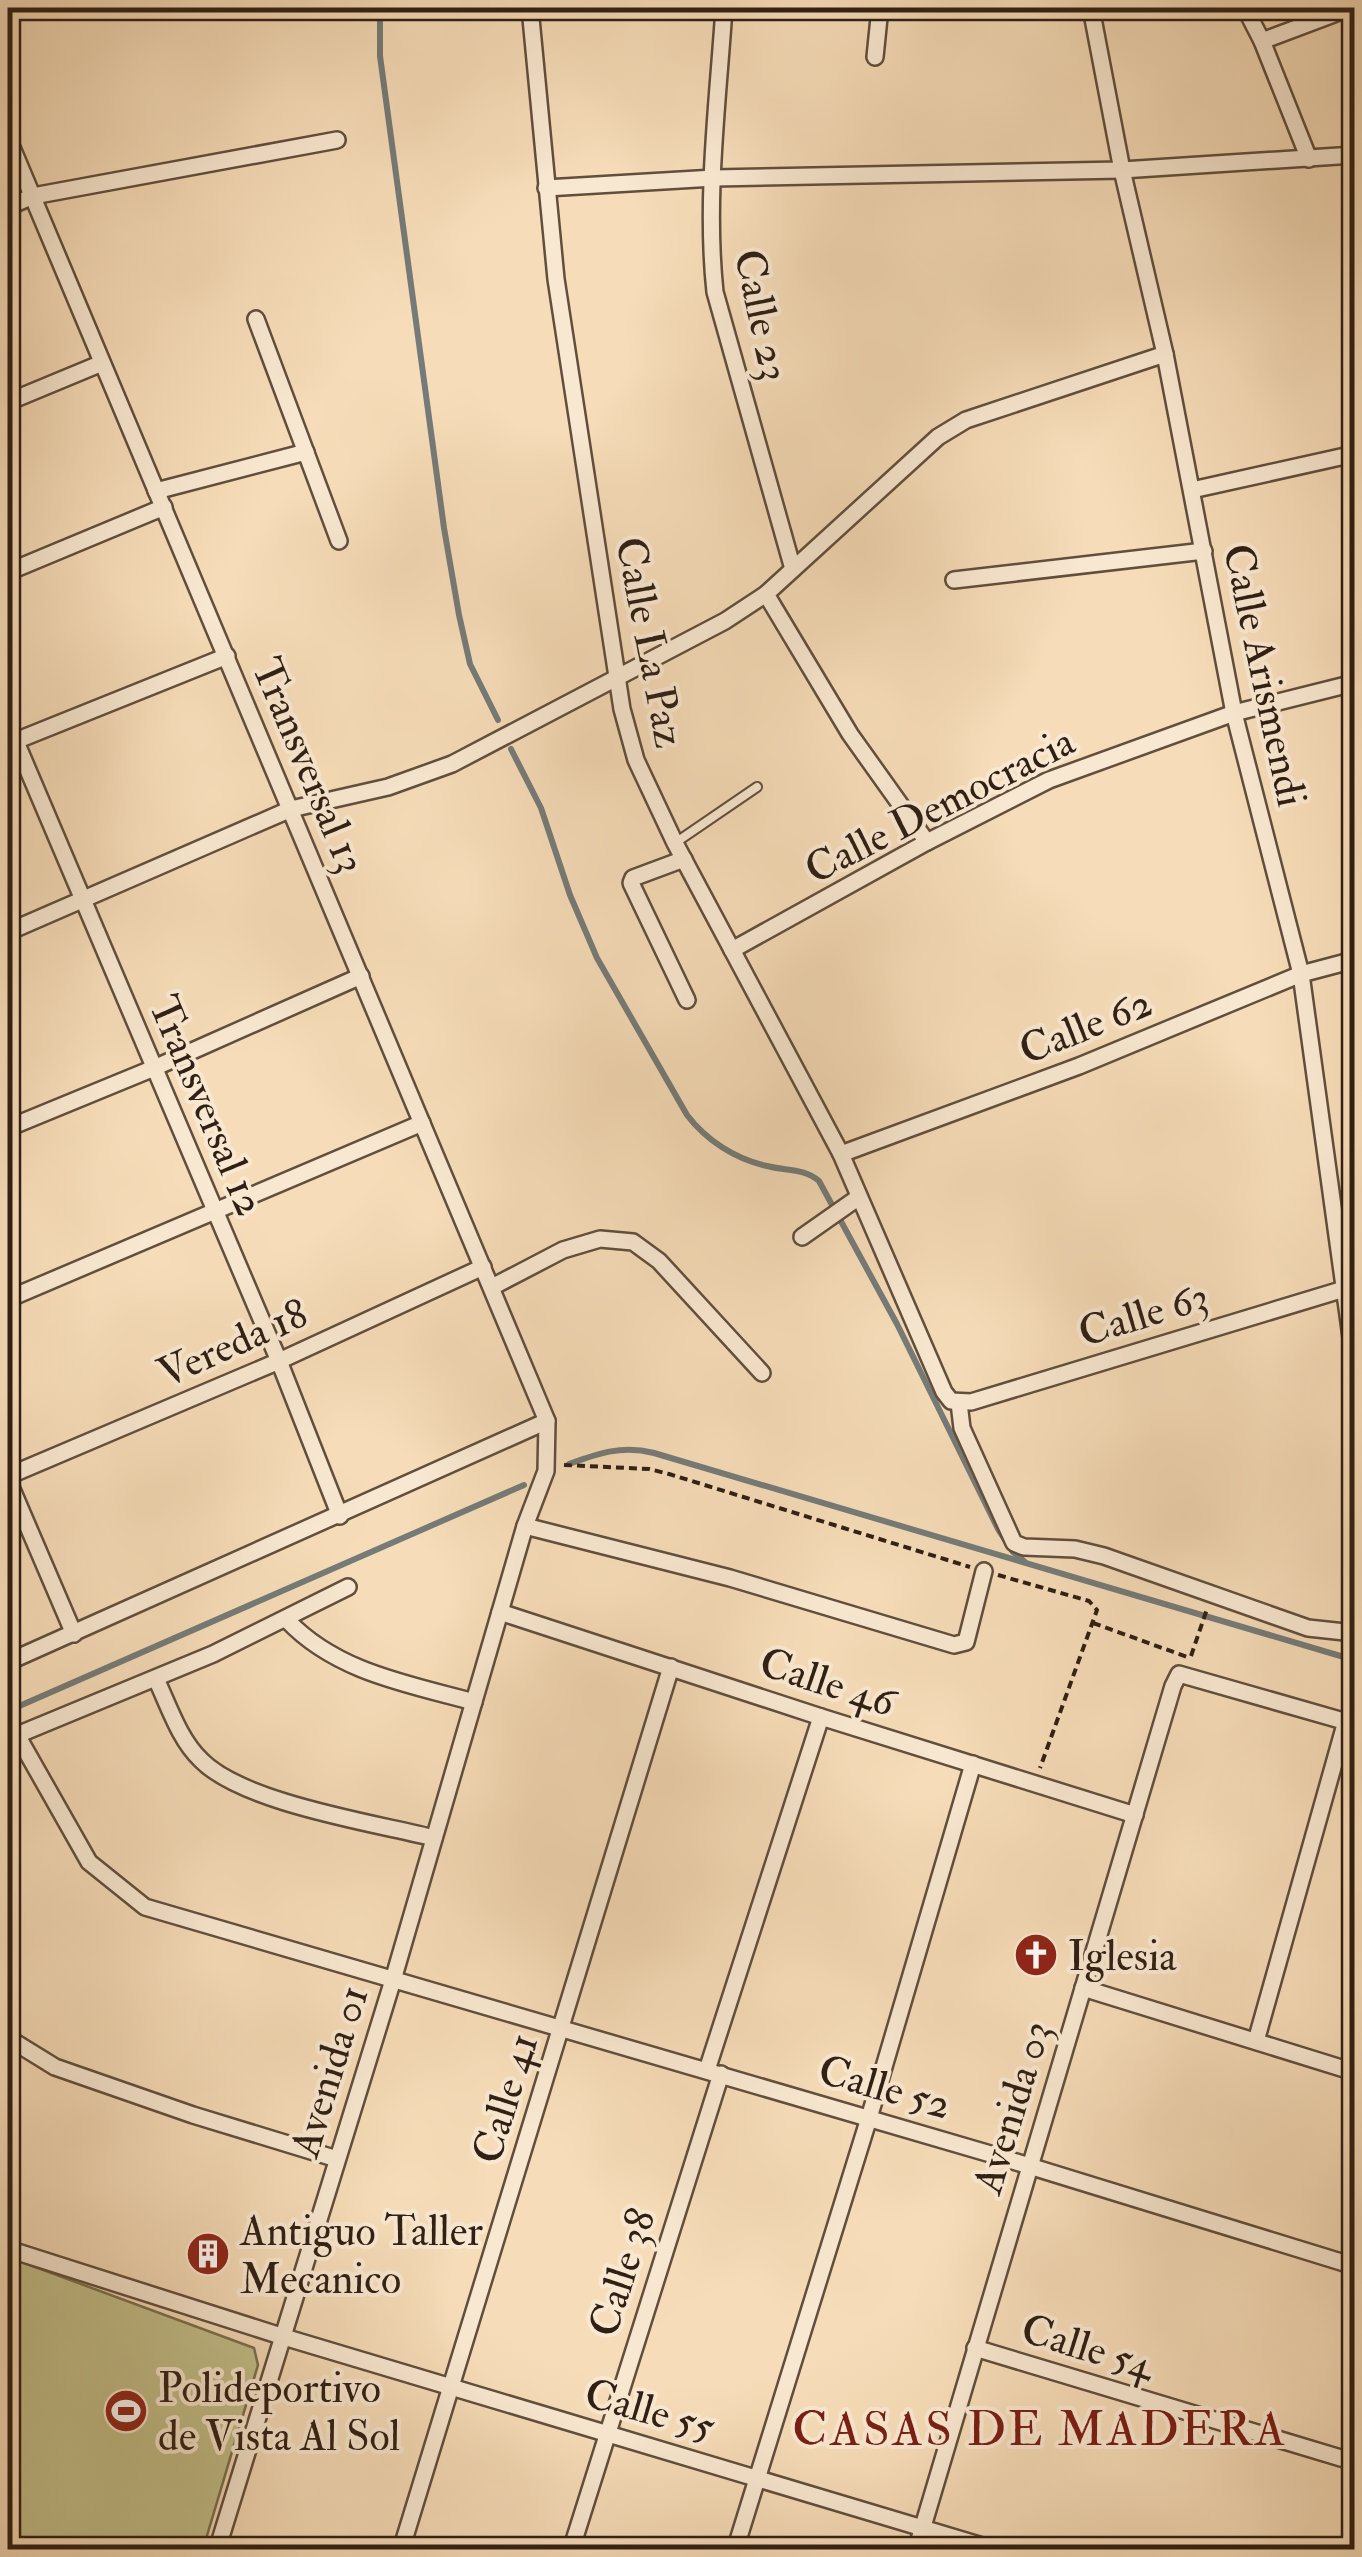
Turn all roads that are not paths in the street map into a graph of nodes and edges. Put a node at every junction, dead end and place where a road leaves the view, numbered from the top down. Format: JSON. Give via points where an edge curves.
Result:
{"nodes":[{"id":1,"x":530,"y":8,"type":"edge"},
{"id":2,"x":724,"y":8,"type":"edge"},
{"id":3,"x":880,"y":8,"type":"edge"},
{"id":4,"x":1091,"y":8,"type":"edge"},
{"id":5,"x":1245,"y":8,"type":"edge"},
{"id":6,"x":1350,"y":8,"type":"edge"},
{"id":7,"x":1262,"y":41,"type":"junction"},
{"id":8,"x":874,"y":57,"type":"dead end"},
{"id":9,"x":8,"y":138,"type":"edge"},
{"id":10,"x":338,"y":140,"type":"dead end"},
{"id":11,"x":1354,"y":155,"type":"edge"},
{"id":12,"x":1309,"y":159,"type":"junction"},
{"id":13,"x":1122,"y":170,"type":"junction"},
{"id":14,"x":714,"y":178,"type":"junction"},
{"id":15,"x":546,"y":188,"type":"junction"},
{"id":16,"x":32,"y":196,"type":"junction"},
{"id":17,"x":8,"y":207,"type":"edge"},
{"id":18,"x":256,"y":320,"type":"dead end"},
{"id":19,"x":1164,"y":354,"type":"junction"},
{"id":20,"x":102,"y":364,"type":"junction"},
{"id":21,"x":8,"y":402,"type":"edge"},
{"id":22,"x":306,"y":452,"type":"junction"},
{"id":23,"x":1354,"y":454,"type":"edge"},
{"id":24,"x":1192,"y":490,"type":"junction"},
{"id":25,"x":156,"y":491,"type":"junction"},
{"id":26,"x":164,"y":508,"type":"junction"},
{"id":27,"x":339,"y":541,"type":"dead end"},
{"id":28,"x":1204,"y":551,"type":"junction"},
{"id":29,"x":793,"y":570,"type":"junction"},
{"id":30,"x":8,"y":572,"type":"edge"},
{"id":31,"x":954,"y":580,"type":"dead end"},
{"id":32,"x":766,"y":594,"type":"junction"},
{"id":33,"x":227,"y":656,"type":"junction"},
{"id":34,"x":618,"y":677,"type":"junction"},
{"id":35,"x":1354,"y":683,"type":"edge"},
{"id":36,"x":1234,"y":714,"type":"junction"},
{"id":37,"x":8,"y":723,"type":"edge"},
{"id":38,"x":11,"y":743,"type":"edge"},
{"id":39,"x":758,"y":786,"type":"dead end"},
{"id":40,"x":291,"y":810,"type":"junction"},
{"id":41,"x":927,"y":842,"type":"junction"},
{"id":42,"x":675,"y":843,"type":"junction"},
{"id":43,"x":684,"y":859,"type":"junction"},
{"id":44,"x":82,"y":899,"type":"junction"},
{"id":45,"x":8,"y":932,"type":"edge"},
{"id":46,"x":732,"y":950,"type":"junction"},
{"id":47,"x":1354,"y":960,"type":"edge"},
{"id":48,"x":1301,"y":974,"type":"junction"},
{"id":49,"x":361,"y":976,"type":"junction"},
{"id":50,"x":687,"y":1000,"type":"dead end"},
{"id":51,"x":154,"y":1068,"type":"junction"},
{"id":52,"x":422,"y":1124,"type":"junction"},
{"id":53,"x":8,"y":1128,"type":"edge"},
{"id":54,"x":841,"y":1154,"type":"junction"},
{"id":55,"x":859,"y":1197,"type":"junction"},
{"id":56,"x":215,"y":1210,"type":"junction"},
{"id":57,"x":802,"y":1237,"type":"dead end"},
{"id":58,"x":483,"y":1267,"type":"junction"},
{"id":59,"x":492,"y":1287,"type":"junction"},
{"id":60,"x":1349,"y":1288,"type":"edge"},
{"id":61,"x":8,"y":1299,"type":"edge"},
{"id":62,"x":1354,"y":1359,"type":"edge"},
{"id":63,"x":279,"y":1361,"type":"junction"},
{"id":64,"x":762,"y":1373,"type":"dead end"},
{"id":65,"x":955,"y":1402,"type":"junction"},
{"id":66,"x":547,"y":1421,"type":"junction"},
{"id":67,"x":8,"y":1478,"type":"edge"},
{"id":68,"x":340,"y":1516,"type":"junction"},
{"id":69,"x":525,"y":1526,"type":"junction"},
{"id":70,"x":984,"y":1572,"type":"road end"},
{"id":71,"x":348,"y":1587,"type":"dead end"},
{"id":72,"x":500,"y":1612,"type":"junction"},
{"id":73,"x":286,"y":1620,"type":"junction"},
{"id":74,"x":1354,"y":1632,"type":"edge"},
{"id":75,"x":74,"y":1634,"type":"junction"},
{"id":76,"x":8,"y":1662,"type":"edge"},
{"id":77,"x":671,"y":1667,"type":"junction"},
{"id":78,"x":156,"y":1679,"type":"junction"},
{"id":79,"x":474,"y":1702,"type":"junction"},
{"id":80,"x":820,"y":1717,"type":"junction"},
{"id":81,"x":1350,"y":1723,"type":"edge"},
{"id":82,"x":12,"y":1737,"type":"edge"},
{"id":83,"x":973,"y":1764,"type":"junction"},
{"id":84,"x":1136,"y":1815,"type":"junction"},
{"id":85,"x":434,"y":1838,"type":"junction"},
{"id":86,"x":393,"y":1980,"type":"junction"},
{"id":87,"x":1084,"y":1988,"type":"junction"},
{"id":88,"x":563,"y":2028,"type":"junction"},
{"id":89,"x":8,"y":2038,"type":"edge"},
{"id":90,"x":1256,"y":2041,"type":"junction"},
{"id":91,"x":714,"y":2072,"type":"junction"},
{"id":92,"x":1354,"y":2072,"type":"edge"},
{"id":93,"x":869,"y":2118,"type":"junction"},
{"id":94,"x":337,"y":2159,"type":"junction"},
{"id":95,"x":1029,"y":2166,"type":"junction"},
{"id":96,"x":8,"y":2249,"type":"edge"},
{"id":97,"x":1354,"y":2266,"type":"edge"},
{"id":98,"x":284,"y":2337,"type":"junction"},
{"id":99,"x":974,"y":2348,"type":"junction"},
{"id":100,"x":452,"y":2386,"type":"junction"},
{"id":101,"x":606,"y":2433,"type":"junction"},
{"id":102,"x":1354,"y":2462,"type":"edge"},
{"id":103,"x":757,"y":2477,"type":"junction"},
{"id":104,"x":923,"y":2528,"type":"junction"},
{"id":105,"x":216,"y":2550,"type":"edge"},
{"id":106,"x":401,"y":2550,"type":"edge"},
{"id":107,"x":571,"y":2550,"type":"edge"},
{"id":108,"x":735,"y":2550,"type":"edge"},
{"id":109,"x":916,"y":2550,"type":"edge"},
{"id":110,"x":996,"y":2550,"type":"edge"}],
"edges":[{"from":1,"to":15,"type":"street","name":"Calle La Paz"},
{"from":2,"to":14,"type":"street","name":"Calle 23"},
{"from":3,"to":8,"type":"street"},
{"from":4,"to":13,"type":"street","name":"Calle Arismendi"},
{"from":5,"to":7,"type":"street"},
{"from":6,"to":7,"type":"street"},
{"from":7,"to":12,"type":"street"},
{"from":9,"to":16,"type":"street","name":"Transversal 13"},
{"from":10,"to":16,"type":"street"},
{"from":11,"to":12,"type":"street"},
{"from":12,"to":13,"type":"street"},
{"from":13,"to":14,"type":"street"},
{"from":13,"to":19,"type":"street","name":"Calle Arismendi"},
{"from":14,"to":15,"type":"street"},
{"from":14,"to":29,"type":"street","name":"Calle 23","via":[[715,292]]},
{"from":15,"to":34,"type":"street","name":"Calle La Paz"},
{"from":16,"to":17,"type":"street"},
{"from":16,"to":20,"type":"street","name":"Transversal 13"},
{"from":18,"to":22,"type":"street"},
{"from":19,"to":24,"type":"street","name":"Calle Arismendi"},
{"from":19,"to":29,"type":"street","via":[[966,420],[938,437]]},
{"from":20,"to":21,"type":"street"},
{"from":20,"to":25,"type":"street","name":"Transversal 13"},
{"from":22,"to":25,"type":"street"},
{"from":22,"to":27,"type":"street"},
{"from":23,"to":24,"type":"street"},
{"from":24,"to":28,"type":"street","name":"Calle Arismendi"},
{"from":25,"to":26,"type":"street","name":"Transversal 13"},
{"from":26,"to":30,"type":"street"},
{"from":26,"to":33,"type":"street","name":"Transversal 13"},
{"from":28,"to":31,"type":"street"},
{"from":28,"to":36,"type":"street","name":"Calle Arismendi"},
{"from":29,"to":32,"type":"street"},
{"from":32,"to":34,"type":"street"},
{"from":32,"to":41,"type":"street","via":[[850,734]]},
{"from":33,"to":38,"type":"street"},
{"from":33,"to":40,"type":"street","name":"Transversal 13"},
{"from":34,"to":40,"type":"street","via":[[452,764]]},
{"from":34,"to":42,"type":"street","name":"Calle La Paz","via":[[636,760]]},
{"from":35,"to":36,"type":"street","name":"Calle Democracia"},
{"from":36,"to":41,"type":"street","name":"Calle Democracia","via":[[1049,780]]},
{"from":36,"to":48,"type":"street","name":"Calle Arismendi"},
{"from":37,"to":38,"type":"street","name":"Transversal 12"},
{"from":38,"to":44,"type":"street","name":"Transversal 12"},
{"from":39,"to":42,"type":"lane"},
{"from":40,"to":44,"type":"street"},
{"from":40,"to":49,"type":"street","name":"Transversal 13"},
{"from":41,"to":46,"type":"street","name":"Calle Democracia"},
{"from":42,"to":43,"type":"street","name":"Calle La Paz"},
{"from":43,"to":46,"type":"street","name":"Calle La Paz"},
{"from":43,"to":50,"type":"street","via":[[631,883]]},
{"from":44,"to":45,"type":"street"},
{"from":44,"to":51,"type":"street","name":"Transversal 12"},
{"from":46,"to":54,"type":"street","name":"Calle La Paz"},
{"from":47,"to":48,"type":"street","name":"Calle 62"},
{"from":48,"to":54,"type":"street","name":"Calle 62"},
{"from":48,"to":60,"type":"street","name":"Calle Arismendi"},
{"from":49,"to":51,"type":"street"},
{"from":49,"to":52,"type":"street","name":"Transversal 13"},
{"from":51,"to":53,"type":"street"},
{"from":51,"to":56,"type":"street","name":"Transversal 12"},
{"from":52,"to":56,"type":"street"},
{"from":52,"to":58,"type":"street","name":"Transversal 13"},
{"from":54,"to":55,"type":"street","name":"Calle La Paz"},
{"from":55,"to":57,"type":"street"},
{"from":55,"to":65,"type":"street","name":"Calle La Paz","via":[[944,1392]]},
{"from":56,"to":61,"type":"street"},
{"from":56,"to":63,"type":"street","name":"Transversal 12"},
{"from":58,"to":59,"type":"street","name":"Transversal 13"},
{"from":58,"to":63,"type":"street","name":"Vereda 18"},
{"from":59,"to":64,"type":"street","via":[[564,1250],[600,1239],[633,1242],[659,1260]]},
{"from":59,"to":66,"type":"street","name":"Transversal 13"},
{"from":60,"to":62,"type":"street","name":"Calle Arismendi"},
{"from":60,"to":65,"type":"street","name":"Calle 63"},
{"from":63,"to":67,"type":"street","name":"Vereda 18"},
{"from":63,"to":68,"type":"street","name":"Transversal 12"},
{"from":65,"to":74,"type":"street","name":"Calle La Paz","via":[[1014,1542],[1024,1548],[1104,1556],[1308,1628]]},
{"from":66,"to":68,"type":"street"},
{"from":66,"to":69,"type":"street","name":"Avenida 01","via":[[547,1462]]},
{"from":67,"to":75,"type":"street"},
{"from":68,"to":75,"type":"street"},
{"from":69,"to":70,"type":"street","via":[[954,1645],[966,1642]]},
{"from":69,"to":72,"type":"street","name":"Avenida 01"},
{"from":71,"to":73,"type":"street"},
{"from":72,"to":77,"type":"street","name":"Calle 46"},
{"from":72,"to":79,"type":"street","name":"Avenida 01"},
{"from":73,"to":78,"type":"street"},
{"from":73,"to":79,"type":"street","via":[[331,1656],[365,1672]]},
{"from":75,"to":76,"type":"street"},
{"from":77,"to":80,"type":"street","name":"Calle 46"},
{"from":77,"to":88,"type":"street","name":"Calle 41"},
{"from":78,"to":82,"type":"street"},
{"from":78,"to":85,"type":"street","via":[[193,1752],[228,1781]]},
{"from":79,"to":85,"type":"street","name":"Avenida 01"},
{"from":80,"to":83,"type":"street","name":"Calle 46"},
{"from":80,"to":91,"type":"street","name":"Calle 38"},
{"from":81,"to":84,"type":"street","name":"Avenida 03","via":[[1176,1680]]},
{"from":81,"to":90,"type":"street"},
{"from":82,"to":86,"type":"street","name":"Calle 52","via":[[89,1862],[145,1908]]},
{"from":83,"to":84,"type":"street","name":"Calle 46"},
{"from":83,"to":93,"type":"street"},
{"from":84,"to":87,"type":"street","name":"Avenida 03"},
{"from":85,"to":86,"type":"street","name":"Avenida 01"},
{"from":86,"to":88,"type":"street","name":"Calle 52"},
{"from":86,"to":94,"type":"street","name":"Avenida 01"},
{"from":87,"to":90,"type":"street"},
{"from":87,"to":95,"type":"street","name":"Avenida 03"},
{"from":88,"to":91,"type":"street","name":"Calle 52"},
{"from":88,"to":100,"type":"street","name":"Calle 41"},
{"from":89,"to":94,"type":"street","via":[[55,2066]]},
{"from":90,"to":92,"type":"street"},
{"from":91,"to":93,"type":"street","name":"Calle 52"},
{"from":91,"to":101,"type":"street","name":"Calle 38"},
{"from":93,"to":95,"type":"street","name":"Calle 52"},
{"from":93,"to":103,"type":"street"},
{"from":94,"to":98,"type":"street","name":"Avenida 01"},
{"from":95,"to":97,"type":"street","name":"Calle 52"},
{"from":95,"to":99,"type":"street","name":"Avenida 03"},
{"from":96,"to":98,"type":"street","name":"Calle 55"},
{"from":98,"to":100,"type":"street","name":"Calle 55"},
{"from":98,"to":105,"type":"street","name":"Avenida 01"},
{"from":99,"to":102,"type":"street","name":"Calle 54"},
{"from":99,"to":104,"type":"street","name":"Avenida 03"},
{"from":100,"to":101,"type":"street","name":"Calle 55"},
{"from":100,"to":106,"type":"street","name":"Calle 41"},
{"from":101,"to":103,"type":"street","name":"Calle 55"},
{"from":101,"to":107,"type":"street","name":"Calle 38"},
{"from":103,"to":104,"type":"street","name":"Calle 55"},
{"from":103,"to":108,"type":"street"},
{"from":104,"to":109,"type":"street","name":"Avenida 03"},
{"from":104,"to":110,"type":"street","name":"Calle 55"}]}
